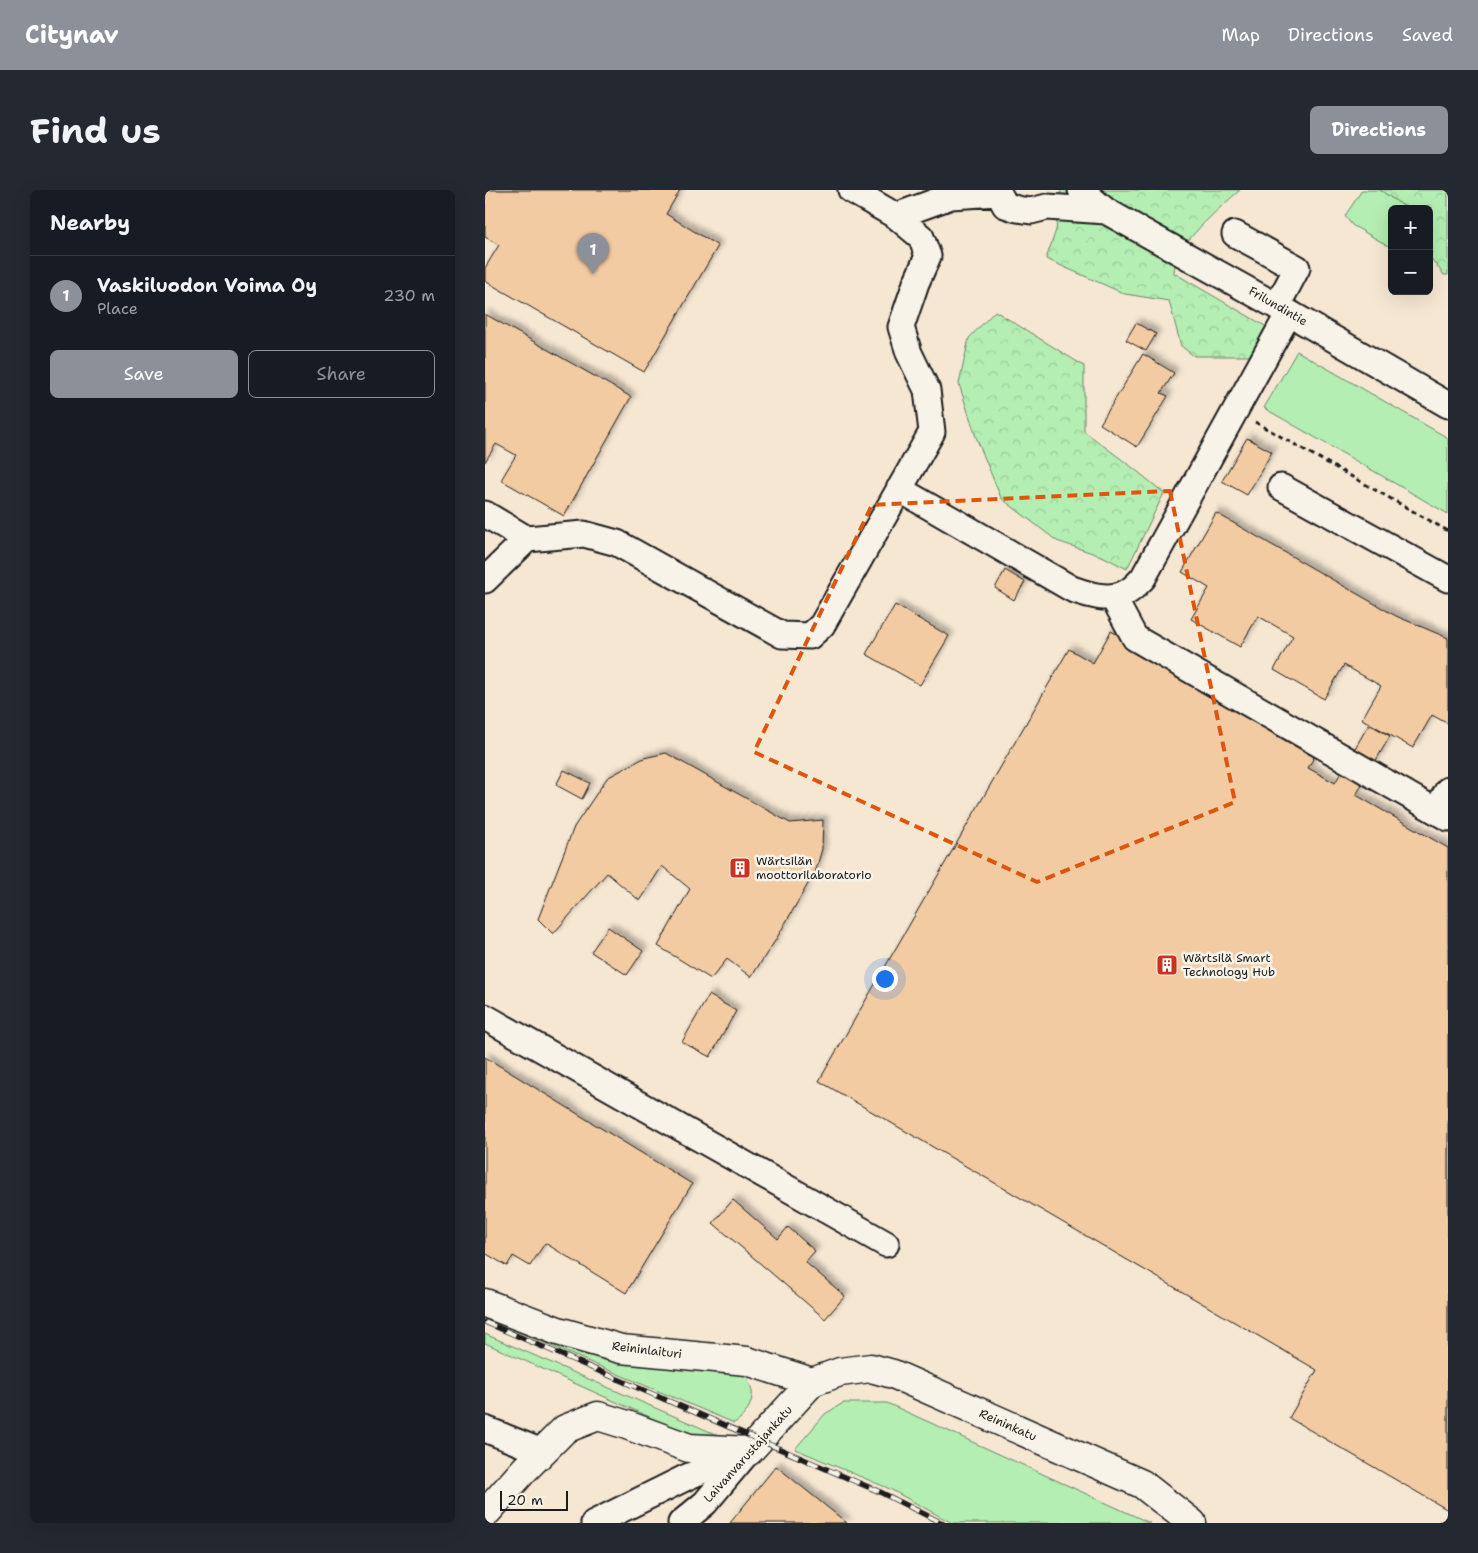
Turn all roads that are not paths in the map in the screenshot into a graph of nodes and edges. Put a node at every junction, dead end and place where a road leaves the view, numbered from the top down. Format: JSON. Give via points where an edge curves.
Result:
{"nodes":[{"id":1,"x":851,"y":190,"type":"edge"},
{"id":2,"x":1081,"y":190,"type":"edge"},
{"id":3,"x":998,"y":192,"type":"edge"},
{"id":4,"x":1106,"y":211,"type":"junction"},
{"id":5,"x":896,"y":216,"type":"junction"},
{"id":6,"x":1235,"y":234,"type":"dead end"},
{"id":7,"x":1283,"y":310,"type":"junction"},
{"id":8,"x":1448,"y":405,"type":"edge"},
{"id":9,"x":1281,"y":486,"type":"dead end"},
{"id":10,"x":899,"y":489,"type":"junction"},
{"id":11,"x":485,"y":514,"type":"edge"},
{"id":12,"x":527,"y":539,"type":"junction"},
{"id":13,"x":485,"y":580,"type":"edge"},
{"id":14,"x":1448,"y":580,"type":"edge"},
{"id":15,"x":1113,"y":598,"type":"junction"},
{"id":16,"x":1448,"y":790,"type":"edge"},
{"id":17,"x":1442,"y":815,"type":"edge"},
{"id":18,"x":485,"y":1017,"type":"edge"},
{"id":19,"x":886,"y":1244,"type":"dead end"},
{"id":20,"x":485,"y":1303,"type":"edge"},
{"id":21,"x":812,"y":1382,"type":"junction"},
{"id":22,"x":485,"y":1429,"type":"edge"},
{"id":23,"x":749,"y":1451,"type":"junction"},
{"id":24,"x":542,"y":1452,"type":"junction"},
{"id":25,"x":485,"y":1514,"type":"edge"},
{"id":26,"x":594,"y":1523,"type":"edge"},
{"id":27,"x":681,"y":1523,"type":"edge"},
{"id":28,"x":1192,"y":1523,"type":"edge"}],
"edges":[{"from":1,"to":5,"type":"street"},
{"from":2,"to":4,"type":"street","name":"Frilundintie"},
{"from":3,"to":4,"type":"street","name":"Frilundintie","via":[[1005,205],[1017,209],[1031,211],[1047,207]]},
{"from":3,"to":5,"type":"street","via":[[951,196]]},
{"from":4,"to":7,"type":"street","name":"Frilundintie"},
{"from":5,"to":10,"type":"street","via":[[921,237],[928,256],[901,327],[909,354],[927,390],[932,432]]},
{"from":6,"to":7,"type":"street","via":[[1297,268]]},
{"from":7,"to":8,"type":"street","name":"Frilundintie"},
{"from":7,"to":15,"type":"street","via":[[1143,578],[1128,592]]},
{"from":9,"to":14,"type":"street"},
{"from":10,"to":12,"type":"street","via":[[822,625],[810,636],[782,635],[617,543],[583,534]]},
{"from":10,"to":15,"type":"street","via":[[1072,589],[1092,596]]},
{"from":11,"to":12,"type":"street"},
{"from":12,"to":13,"type":"street"},
{"from":15,"to":17,"type":"street","via":[[1135,638]]},
{"from":16,"to":17,"type":"street"},
{"from":18,"to":19,"type":"street"},
{"from":20,"to":21,"type":"main road","name":"Reininlaituri","via":[[558,1331],[621,1349],[747,1361]]},
{"from":21,"to":23,"type":"main road","name":"Laivanvarustajankatu"},
{"from":21,"to":28,"type":"main road","name":"Reininkatu","via":[[840,1372],[871,1368],[893,1374],[1142,1484]]},
{"from":22,"to":24,"type":"street"},
{"from":23,"to":24,"type":"main road","via":[[689,1448],[598,1416],[565,1429]]},
{"from":23,"to":26,"type":"street","via":[[687,1477]]},
{"from":23,"to":27,"type":"street","name":"Laivanvarustajankatu","via":[[705,1503]]},
{"from":24,"to":25,"type":"main road"}]}
